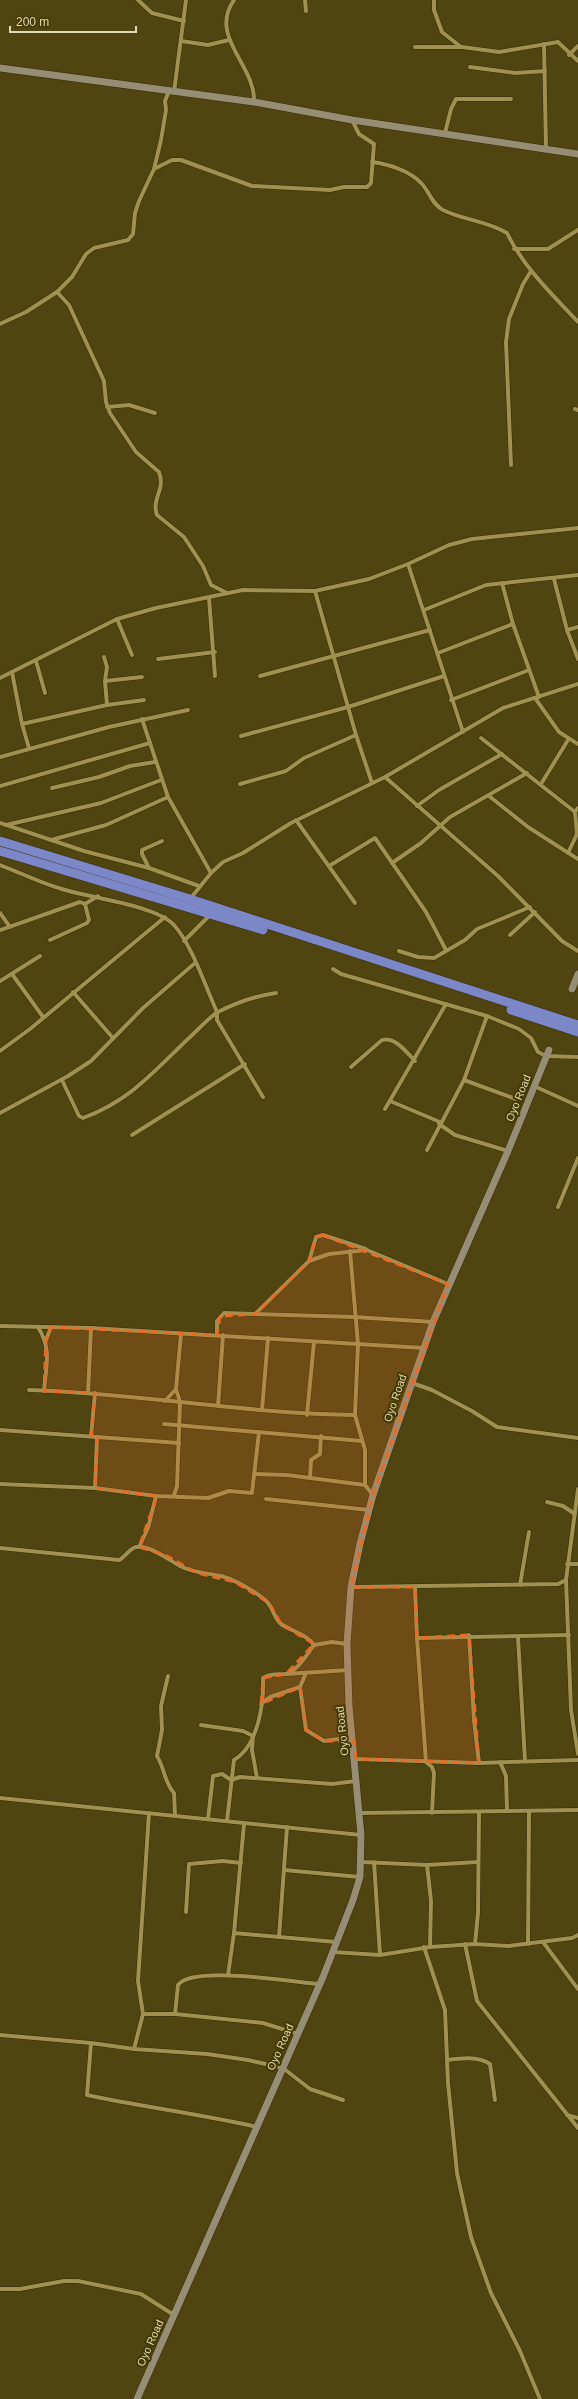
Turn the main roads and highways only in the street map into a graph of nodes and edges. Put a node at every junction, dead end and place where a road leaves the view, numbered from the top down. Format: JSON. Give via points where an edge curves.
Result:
{"nodes":[{"id":1,"x":0,"y":841,"type":"edge"},
{"id":2,"x":0,"y":851,"type":"edge"},
{"id":3,"x":282,"y":933,"type":"junction"},
{"id":4,"x":578,"y":1025,"type":"edge"},
{"id":5,"x":578,"y":1032,"type":"edge"}],
"edges":[{"from":1,"to":3,"type":"highway","via":[[190,900]]},
{"from":2,"to":3,"type":"highway"},
{"from":3,"to":4,"type":"highway"},
{"from":3,"to":5,"type":"highway"}]}
